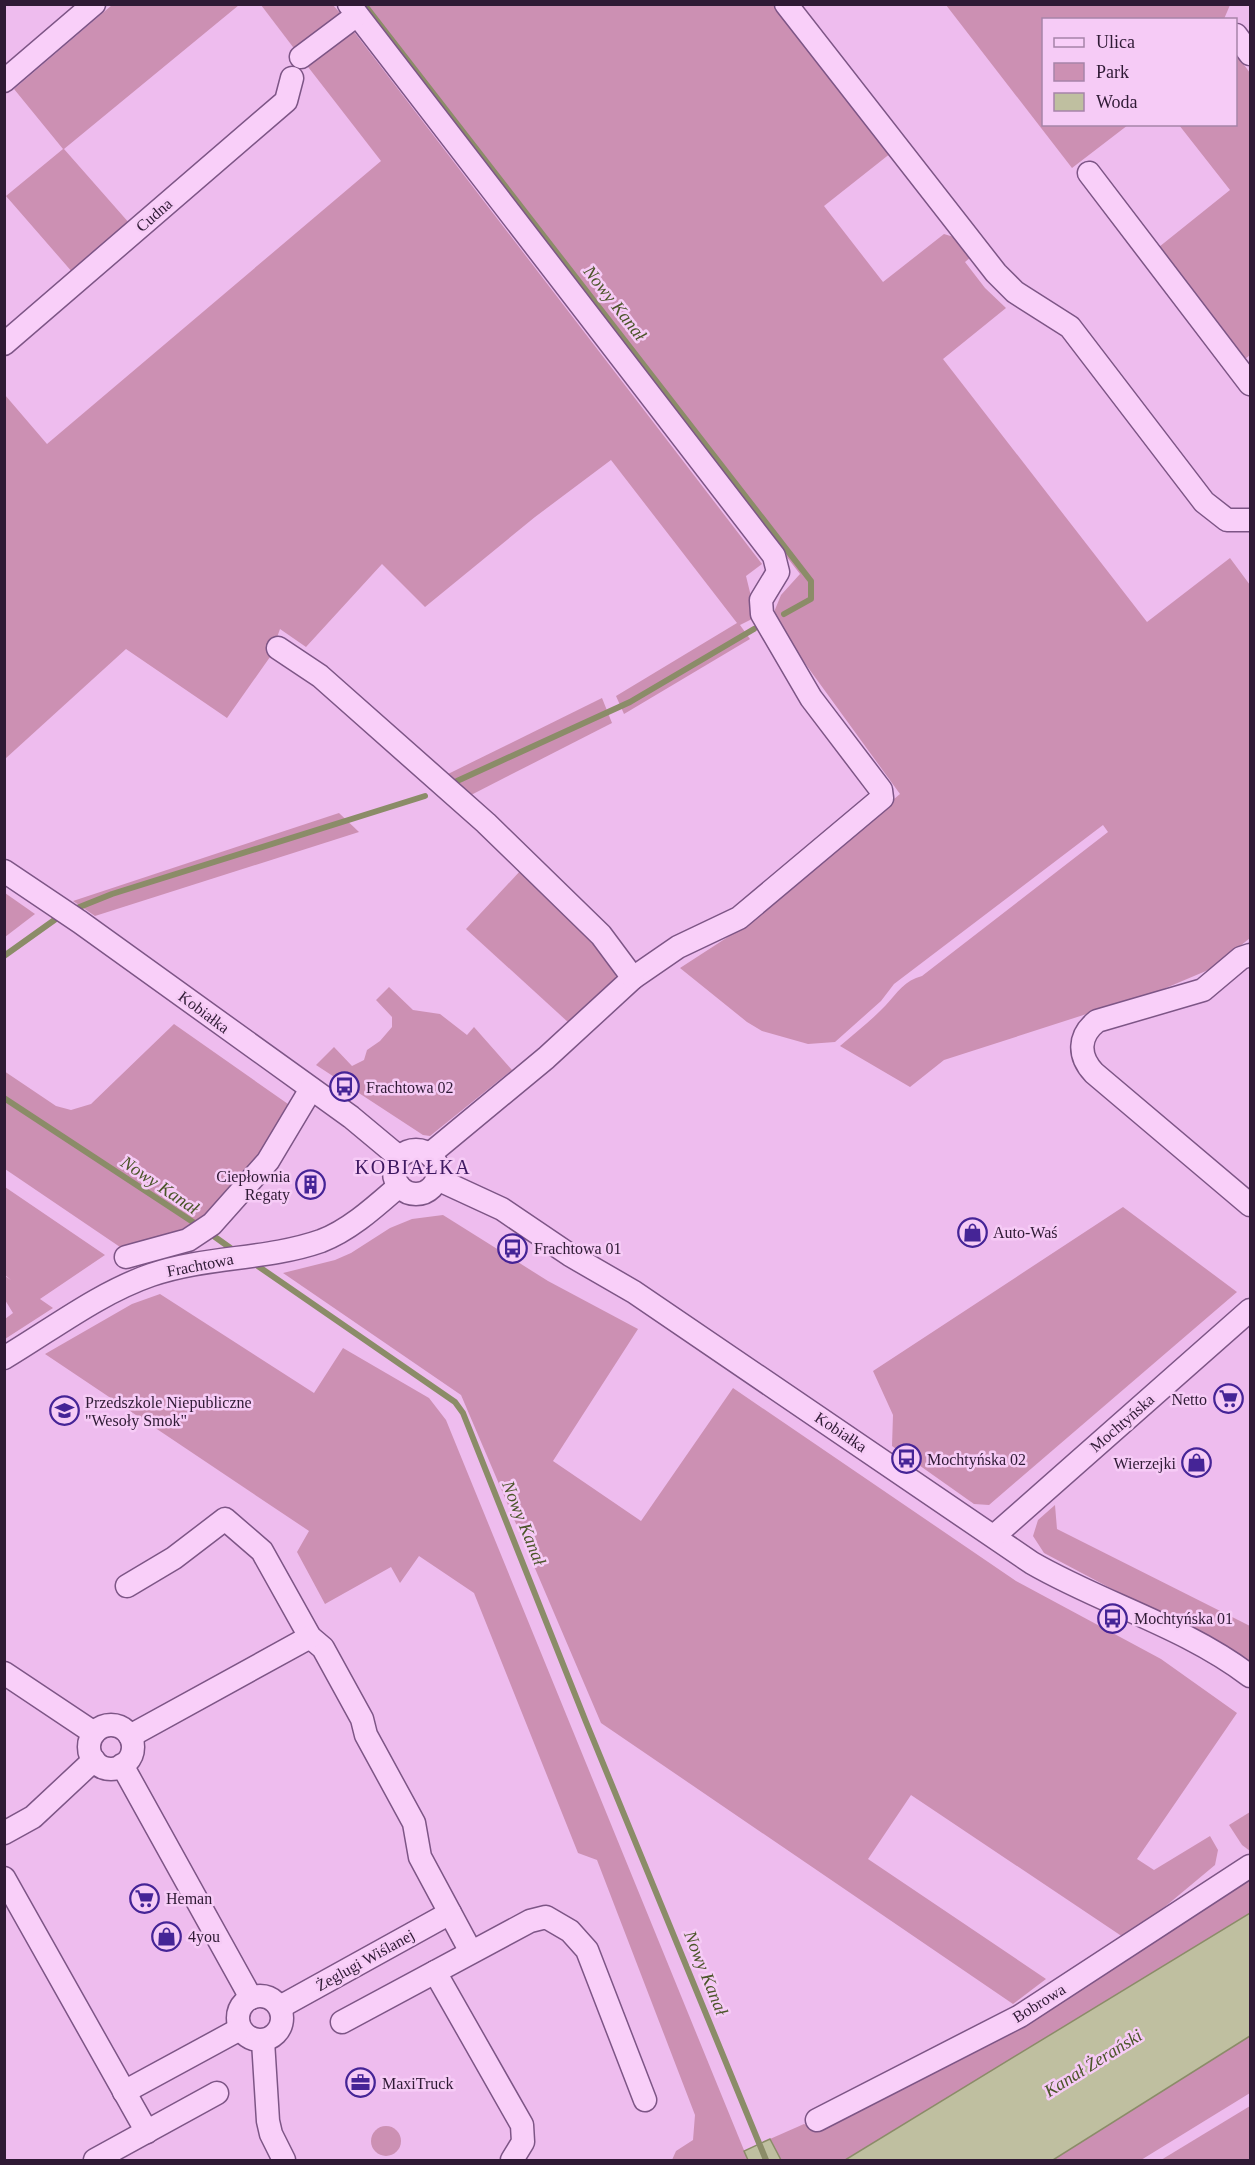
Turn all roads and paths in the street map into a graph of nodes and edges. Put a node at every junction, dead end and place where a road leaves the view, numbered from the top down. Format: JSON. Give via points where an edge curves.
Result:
{"nodes":[{"id":1,"x":94,"y":4,"type":"edge"},
{"id":2,"x":786,"y":4,"type":"edge"},
{"id":3,"x":353,"y":10,"type":"edge"},
{"id":4,"x":1237,"y":36,"type":"edge"},
{"id":5,"x":1251,"y":54,"type":"edge"},
{"id":6,"x":4,"y":81,"type":"edge"},
{"id":7,"x":1089,"y":173,"type":"dead end"},
{"id":8,"x":4,"y":344,"type":"edge"},
{"id":9,"x":1251,"y":384,"type":"edge"},
{"id":10,"x":1251,"y":520,"type":"edge"},
{"id":11,"x":278,"y":648,"type":"dead end"},
{"id":12,"x":4,"y":871,"type":"edge"},
{"id":13,"x":1251,"y":955,"type":"edge"},
{"id":14,"x":633,"y":978,"type":"junction"},
{"id":15,"x":311,"y":1089,"type":"junction"},
{"id":16,"x":430,"y":1154,"type":"junction"},
{"id":17,"x":399,"y":1157,"type":"junction"},
{"id":18,"x":437,"y":1179,"type":"junction"},
{"id":19,"x":399,"y":1186,"type":"junction"},
{"id":20,"x":1251,"y":1204,"type":"edge"},
{"id":21,"x":126,"y":1257,"type":"dead end"},
{"id":22,"x":1250,"y":1312,"type":"edge"},
{"id":23,"x":4,"y":1358,"type":"edge"},
{"id":24,"x":993,"y":1536,"type":"junction"},
{"id":25,"x":127,"y":1586,"type":"dead end"},
{"id":26,"x":310,"y":1637,"type":"junction"},
{"id":27,"x":4,"y":1673,"type":"edge"},
{"id":28,"x":1251,"y":1676,"type":"edge"},
{"id":29,"x":94,"y":1733,"type":"junction"},
{"id":30,"x":130,"y":1736,"type":"junction"},
{"id":31,"x":94,"y":1760,"type":"junction"},
{"id":32,"x":122,"y":1765,"type":"junction"},
{"id":33,"x":4,"y":1833,"type":"edge"},
{"id":34,"x":1251,"y":1866,"type":"edge"},
{"id":35,"x":4,"y":1878,"type":"edge"},
{"id":36,"x":450,"y":1913,"type":"junction"},
{"id":37,"x":471,"y":1952,"type":"junction"},
{"id":38,"x":435,"y":1972,"type":"junction"},
{"id":39,"x":251,"y":1998,"type":"junction"},
{"id":40,"x":279,"y":2007,"type":"junction"},
{"id":41,"x":342,"y":2022,"type":"dead end"},
{"id":42,"x":240,"y":2029,"type":"junction"},
{"id":43,"x":262,"y":2041,"type":"junction"},
{"id":44,"x":124,"y":2092,"type":"junction"},
{"id":45,"x":217,"y":2093,"type":"dead end"},
{"id":46,"x":645,"y":2100,"type":"dead end"},
{"id":47,"x":817,"y":2120,"type":"dead end"},
{"id":48,"x":147,"y":2132,"type":"junction"},
{"id":49,"x":95,"y":2160,"type":"edge"},
{"id":50,"x":284,"y":2160,"type":"edge"},
{"id":51,"x":513,"y":2160,"type":"edge"}],
"edges":[{"from":1,"to":6,"type":"street"},
{"from":2,"to":10,"type":"street","via":[[996,273],[1015,292],[1070,327],[1215,513],[1227,520]]},
{"from":3,"to":8,"type":"street","name":"Cudna","via":[[296,68],[286,101]]},
{"from":3,"to":14,"type":"street","via":[[774,556],[778,572],[761,600],[762,614],[811,698],[881,790],[879,803],[739,918],[678,947]]},
{"from":4,"to":5,"type":"street"},
{"from":7,"to":9,"type":"street"},
{"from":11,"to":14,"type":"street","via":[[320,676],[486,823],[601,935]]},
{"from":12,"to":15,"type":"street","name":"Kobiałka"},
{"from":13,"to":20,"type":"street","via":[[1241,958],[1203,990],[1097,1021],[1086,1034],[1082,1051],[1094,1073]]},
{"from":14,"to":16,"type":"street","via":[[546,1058]]},
{"from":15,"to":17,"type":"street","name":"Kobiałka"},
{"from":15,"to":21,"type":"street","via":[[268,1161],[206,1229],[188,1240]]},
{"from":16,"to":17,"type":"street","via":[[414,1149]]},
{"from":16,"to":18,"type":"street","via":[[438,1170]]},
{"from":17,"to":19,"type":"street","via":[[394,1173]]},
{"from":18,"to":19,"type":"street","via":[[418,1194]]},
{"from":18,"to":24,"type":"street","name":"Kobiałka","via":[[502,1209],[634,1292]]},
{"from":19,"to":23,"type":"street","name":"Frachtowa","via":[[331,1236],[279,1250],[195,1263],[132,1283]]},
{"from":22,"to":24,"type":"street","name":"Mochtyńska"},
{"from":24,"to":28,"type":"street","name":"Kobiałka","via":[[1055,1576],[1172,1629]]},
{"from":25,"to":26,"type":"street","via":[[174,1558],[225,1519],[262,1551]]},
{"from":26,"to":30,"type":"street"},
{"from":26,"to":36,"type":"street","via":[[323,1648],[362,1719],[366,1735],[414,1823],[420,1857]]},
{"from":27,"to":29,"type":"street"},
{"from":29,"to":30,"type":"street","via":[[112,1725]]},
{"from":29,"to":31,"type":"street","via":[[89,1746]]},
{"from":30,"to":32,"type":"street","via":[[132,1751]]},
{"from":31,"to":32,"type":"street","via":[[105,1767]]},
{"from":31,"to":33,"type":"street","via":[[33,1817]]},
{"from":32,"to":39,"type":"street"},
{"from":34,"to":47,"type":"street","name":"Bobrowa","via":[[1020,2016]]},
{"from":35,"to":44,"type":"street"},
{"from":36,"to":37,"type":"street"},
{"from":36,"to":40,"type":"street","name":"Żeglugi Wiślanej"},
{"from":37,"to":38,"type":"street"},
{"from":37,"to":46,"type":"street","via":[[538,1917],[546,1917],[570,1931],[587,1950]]},
{"from":38,"to":41,"type":"street"},
{"from":38,"to":51,"type":"street","via":[[522,2125],[523,2142]]},
{"from":39,"to":40,"type":"street","via":[[263,1996]]},
{"from":39,"to":42,"type":"street","via":[[239,2010]]},
{"from":40,"to":43,"type":"street","via":[[282,2025],[278,2033]]},
{"from":42,"to":43,"type":"street"},
{"from":42,"to":44,"type":"street"},
{"from":43,"to":50,"type":"street","via":[[268,2121]]},
{"from":44,"to":48,"type":"street"},
{"from":45,"to":48,"type":"street"},
{"from":48,"to":49,"type":"street"}]}
